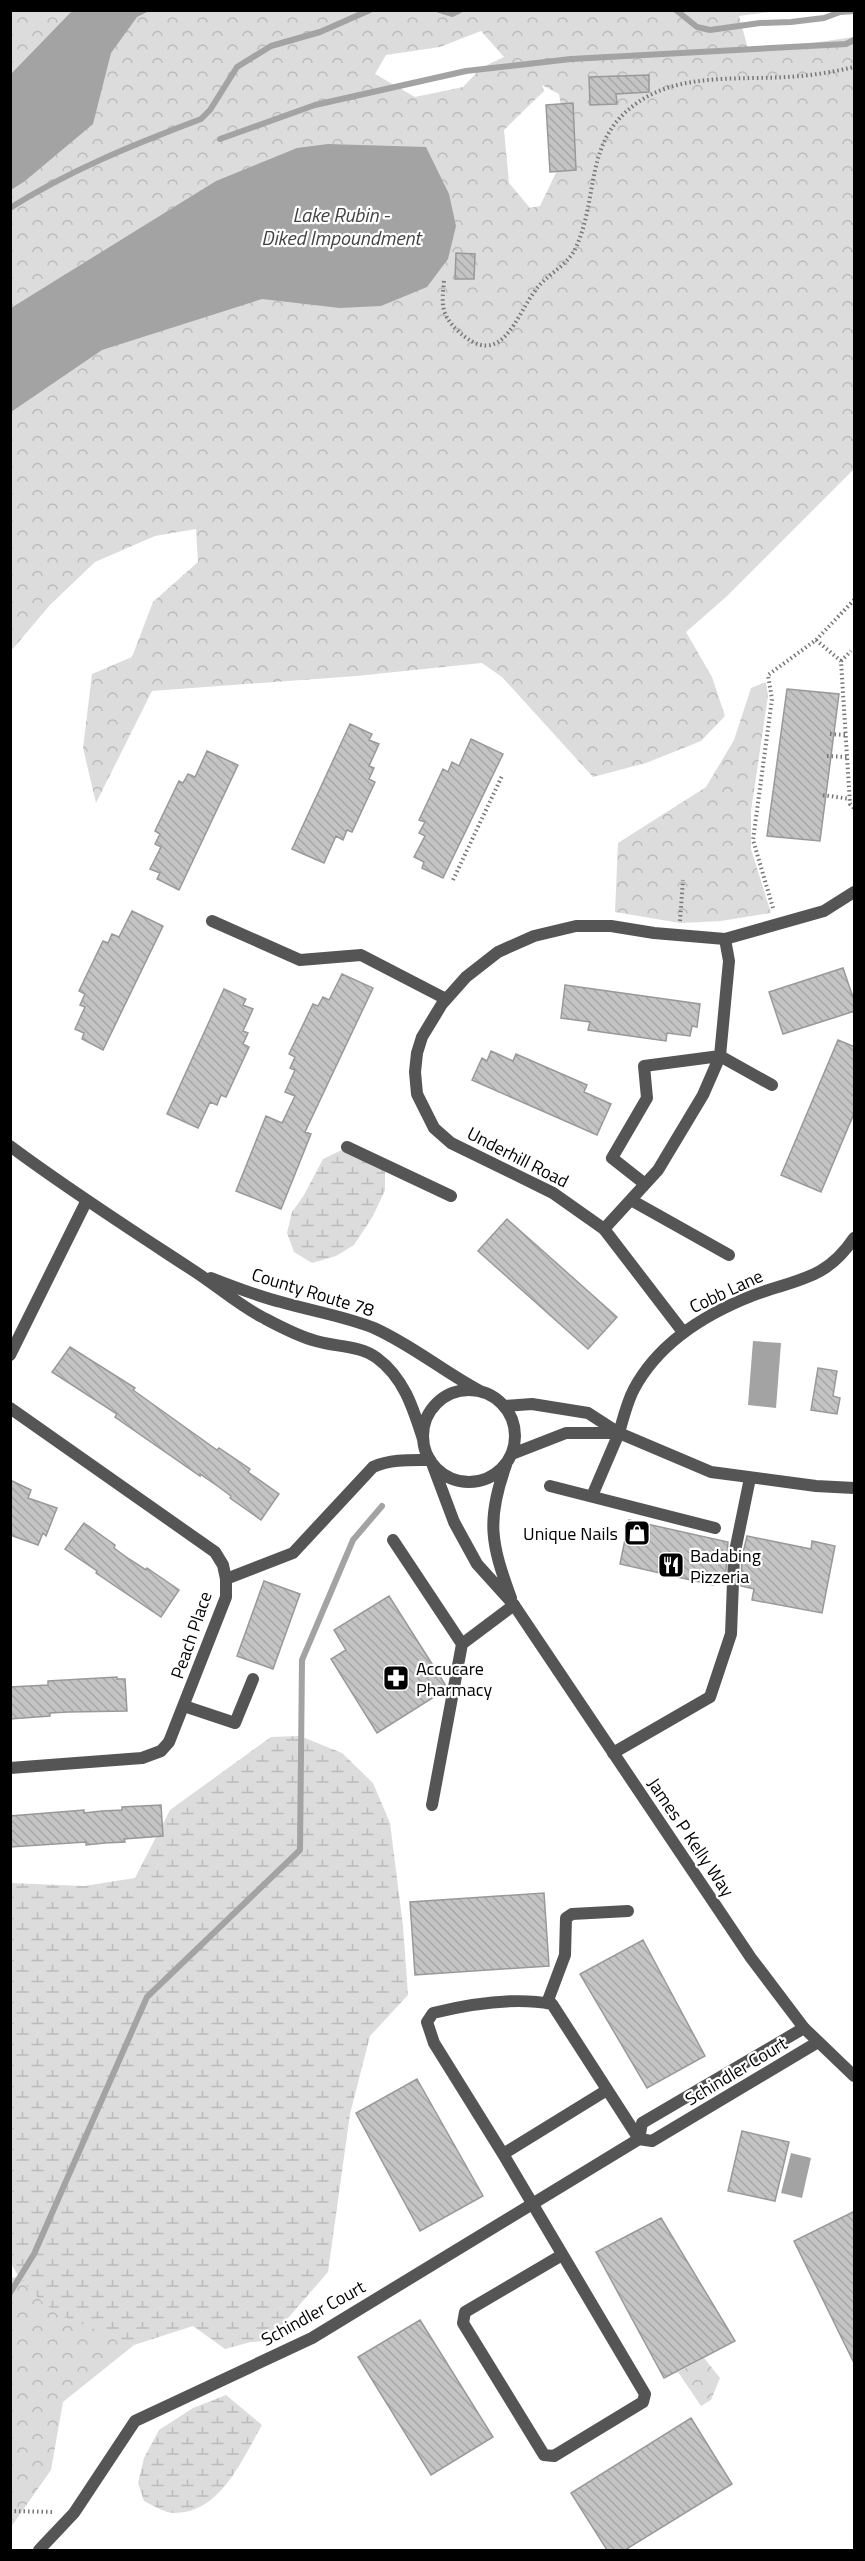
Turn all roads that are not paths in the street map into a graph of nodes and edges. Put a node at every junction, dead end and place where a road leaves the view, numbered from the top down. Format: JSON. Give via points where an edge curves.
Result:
{"nodes":[{"id":1,"x":855,"y":892,"type":"edge"},
{"id":2,"x":212,"y":921,"type":"dead end"},
{"id":3,"x":725,"y":939,"type":"junction"},
{"id":4,"x":446,"y":999,"type":"junction"},
{"id":5,"x":720,"y":1056,"type":"junction"},
{"id":6,"x":772,"y":1085,"type":"dead end"},
{"id":7,"x":10,"y":1146,"type":"edge"},
{"id":8,"x":347,"y":1147,"type":"dead end"},
{"id":9,"x":645,"y":1184,"type":"junction"},
{"id":10,"x":451,"y":1196,"type":"dead end"},
{"id":11,"x":631,"y":1200,"type":"junction"},
{"id":12,"x":86,"y":1202,"type":"junction"},
{"id":13,"x":604,"y":1229,"type":"junction"},
{"id":14,"x":855,"y":1238,"type":"edge"},
{"id":15,"x":729,"y":1255,"type":"dead end"},
{"id":16,"x":194,"y":1271,"type":"junction"},
{"id":17,"x":683,"y":1332,"type":"junction"},
{"id":18,"x":10,"y":1355,"type":"edge"},
{"id":19,"x":480,"y":1391,"type":"junction"},
{"id":20,"x":505,"y":1406,"type":"junction"},
{"id":21,"x":10,"y":1408,"type":"edge"},
{"id":22,"x":619,"y":1433,"type":"junction"},
{"id":23,"x":423,"y":1439,"type":"junction"},
{"id":24,"x":509,"y":1458,"type":"junction"},
{"id":25,"x":432,"y":1463,"type":"junction"},
{"id":26,"x":750,"y":1478,"type":"junction"},
{"id":27,"x":550,"y":1486,"type":"dead end"},
{"id":28,"x":855,"y":1488,"type":"edge"},
{"id":29,"x":592,"y":1496,"type":"junction"},
{"id":30,"x":715,"y":1528,"type":"dead end"},
{"id":31,"x":393,"y":1540,"type":"dead end"},
{"id":32,"x":226,"y":1579,"type":"junction"},
{"id":33,"x":514,"y":1605,"type":"junction"},
{"id":34,"x":462,"y":1644,"type":"junction"},
{"id":35,"x":253,"y":1679,"type":"dead end"},
{"id":36,"x":184,"y":1706,"type":"junction"},
{"id":37,"x":613,"y":1754,"type":"junction"},
{"id":38,"x":10,"y":1768,"type":"edge"},
{"id":39,"x":432,"y":1805,"type":"dead end"},
{"id":40,"x":628,"y":1911,"type":"dead end"},
{"id":41,"x":547,"y":2003,"type":"junction"},
{"id":42,"x":804,"y":2028,"type":"junction"},
{"id":43,"x":819,"y":2042,"type":"junction"},
{"id":44,"x":855,"y":2076,"type":"edge"},
{"id":45,"x":608,"y":2090,"type":"junction"},
{"id":46,"x":639,"y":2139,"type":"junction"},
{"id":47,"x":503,"y":2154,"type":"junction"},
{"id":48,"x":532,"y":2204,"type":"junction"},
{"id":49,"x":562,"y":2255,"type":"junction"},
{"id":50,"x":39,"y":2550,"type":"edge"}],
"edges":[{"from":1,"to":3,"type":"street","name":"Underhill Road","via":[[824,911]]},
{"from":2,"to":4,"type":"street","via":[[300,960],[361,956]]},
{"from":3,"to":4,"type":"street","name":"Underhill Road","via":[[611,926],[576,927],[534,936],[498,952]]},
{"from":3,"to":5,"type":"street","via":[[729,961]]},
{"from":4,"to":13,"type":"street","name":"Underhill Road","via":[[422,1037],[415,1072],[417,1094],[434,1128],[451,1143],[554,1193]]},
{"from":5,"to":6,"type":"street"},
{"from":5,"to":9,"type":"street","via":[[676,1142]]},
{"from":5,"to":9,"type":"street","via":[[644,1066],[647,1098],[612,1158]]},
{"from":7,"to":12,"type":"street","name":"County Route 78"},
{"from":8,"to":10,"type":"street"},
{"from":9,"to":11,"type":"street"},
{"from":11,"to":13,"type":"street"},
{"from":11,"to":15,"type":"street"},
{"from":12,"to":16,"type":"street","name":"County Route 78"},
{"from":12,"to":18,"type":"street"},
{"from":13,"to":17,"type":"street","name":"Underhill Road"},
{"from":14,"to":17,"type":"street","name":"Cobb Lane","via":[[837,1261],[815,1276],[754,1295]]},
{"from":16,"to":19,"type":"street","name":"County Route 78","via":[[244,1291],[375,1329]]},
{"from":16,"to":23,"type":"street","name":"County Route 78","via":[[259,1316],[293,1333],[363,1350],[375,1357],[404,1387]]},
{"from":17,"to":22,"type":"street","name":"Cobb Lane","via":[[663,1348],[639,1381]]},
{"from":19,"to":20,"type":"street"},
{"from":19,"to":23,"type":"street","via":[[459,1391],[439,1400],[424,1424]]},
{"from":20,"to":22,"type":"street","via":[[570,1408],[588,1413]]},
{"from":20,"to":24,"type":"street","via":[[515,1429]]},
{"from":21,"to":32,"type":"street","name":"Peach Place","via":[[215,1552]]},
{"from":22,"to":24,"type":"street","via":[[566,1433]]},
{"from":22,"to":26,"type":"street","via":[[711,1472]]},
{"from":22,"to":29,"type":"street","name":"Cobb Lane"},
{"from":23,"to":25,"type":"street"},
{"from":24,"to":25,"type":"street","via":[[484,1479],[471,1482],[444,1475]]},
{"from":24,"to":33,"type":"street","name":"James P Kelly Way","via":[[493,1510],[493,1540]]},
{"from":25,"to":32,"type":"street","via":[[397,1461],[374,1467],[293,1553]]},
{"from":25,"to":33,"type":"street","name":"James P Kelly Way","via":[[454,1522],[477,1564]]},
{"from":26,"to":28,"type":"street"},
{"from":26,"to":37,"type":"street","via":[[734,1556],[731,1634],[710,1697]]},
{"from":27,"to":29,"type":"street"},
{"from":29,"to":30,"type":"street"},
{"from":31,"to":34,"type":"street"},
{"from":32,"to":36,"type":"street","name":"Peach Place","via":[[226,1597]]},
{"from":33,"to":34,"type":"street"},
{"from":33,"to":37,"type":"street","name":"James P Kelly Way"},
{"from":34,"to":39,"type":"street"},
{"from":35,"to":36,"type":"street","via":[[235,1723]]},
{"from":36,"to":38,"type":"street","name":"Peach Place","via":[[169,1742],[151,1756]]},
{"from":37,"to":42,"type":"street","name":"James P Kelly Way","via":[[751,1958]]},
{"from":40,"to":41,"type":"street","via":[[572,1914],[566,1918],[565,1955]]},
{"from":41,"to":45,"type":"street","via":[[552,2004]]},
{"from":41,"to":47,"type":"street","via":[[524,2001],[455,2008],[433,2013],[427,2022],[434,2043]]},
{"from":42,"to":43,"type":"street","name":"James P Kelly Way"},
{"from":42,"to":46,"type":"street","name":"Schindler Court","via":[[642,2123]]},
{"from":43,"to":44,"type":"street","name":"James P Kelly Way"},
{"from":43,"to":46,"type":"street","name":"Schindler Court","via":[[651,2142]]},
{"from":45,"to":46,"type":"street"},
{"from":45,"to":47,"type":"street"},
{"from":46,"to":48,"type":"street","name":"Schindler Court"},
{"from":47,"to":48,"type":"street"},
{"from":48,"to":49,"type":"street"},
{"from":48,"to":50,"type":"street","name":"Schindler Court","via":[[312,2338],[135,2421],[74,2513]]},
{"from":49,"to":49,"type":"street","via":[[645,2394],[643,2402],[554,2456],[544,2455],[464,2323],[465,2312]]}]}
